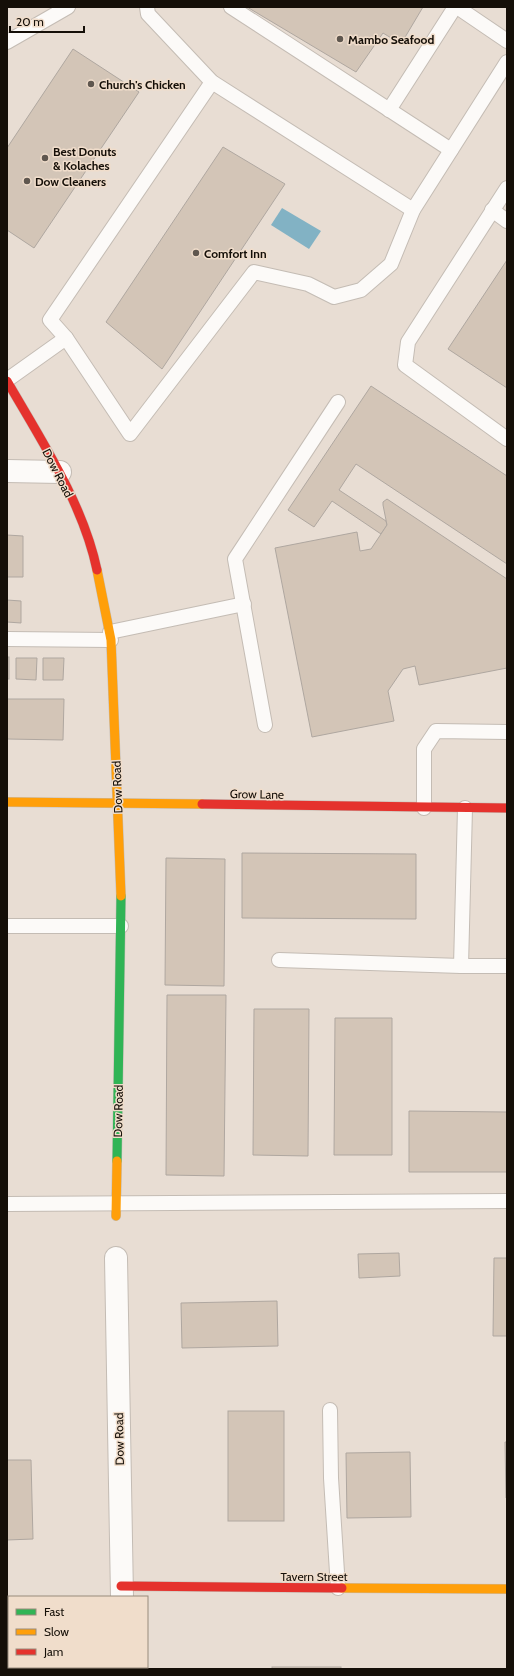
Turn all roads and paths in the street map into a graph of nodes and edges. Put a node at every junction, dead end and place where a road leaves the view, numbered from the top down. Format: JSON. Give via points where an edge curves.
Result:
{"nodes":[{"id":1,"x":67,"y":7,"type":"edge"},
{"id":2,"x":147,"y":7,"type":"edge"},
{"id":3,"x":232,"y":7,"type":"edge"},
{"id":4,"x":456,"y":7,"type":"edge"},
{"id":5,"x":507,"y":41,"type":"edge"},
{"id":6,"x":7,"y":42,"type":"edge"},
{"id":7,"x":507,"y":62,"type":"edge"},
{"id":8,"x":212,"y":82,"type":"junction"},
{"id":9,"x":389,"y":110,"type":"junction"},
{"id":10,"x":451,"y":150,"type":"junction"},
{"id":11,"x":507,"y":188,"type":"edge"},
{"id":12,"x":414,"y":210,"type":"junction"},
{"id":13,"x":492,"y":210,"type":"junction"},
{"id":14,"x":507,"y":221,"type":"edge"},
{"id":15,"x":66,"y":338,"type":"junction"},
{"id":16,"x":7,"y":381,"type":"edge"},
{"id":17,"x":338,"y":402,"type":"dead end"},
{"id":18,"x":507,"y":439,"type":"edge"},
{"id":19,"x":7,"y":471,"type":"edge"},
{"id":20,"x":60,"y":472,"type":"junction"},
{"id":21,"x":244,"y":604,"type":"junction"},
{"id":22,"x":110,"y":636,"type":"junction"},
{"id":23,"x":7,"y":639,"type":"edge"},
{"id":24,"x":265,"y":725,"type":"dead end"},
{"id":25,"x":507,"y":732,"type":"edge"},
{"id":26,"x":7,"y":802,"type":"edge"},
{"id":27,"x":117,"y":803,"type":"junction"},
{"id":28,"x":424,"y":808,"type":"junction"},
{"id":29,"x":465,"y":808,"type":"junction"},
{"id":30,"x":507,"y":808,"type":"edge"},
{"id":31,"x":7,"y":926,"type":"edge"},
{"id":32,"x":121,"y":926,"type":"junction"},
{"id":33,"x":280,"y":960,"type":"dead end"},
{"id":34,"x":462,"y":966,"type":"junction"},
{"id":35,"x":507,"y":966,"type":"edge"},
{"id":36,"x":507,"y":1201,"type":"edge"},
{"id":37,"x":7,"y":1204,"type":"edge"},
{"id":38,"x":116,"y":1210,"type":"junction"},
{"id":39,"x":116,"y":1258,"type":"dead end"},
{"id":40,"x":330,"y":1410,"type":"dead end"},
{"id":41,"x":338,"y":1588,"type":"junction"},
{"id":42,"x":507,"y":1589,"type":"edge"},
{"id":43,"x":121,"y":1592,"type":"edge"}],
"edges":[{"from":1,"to":6,"type":"lane"},
{"from":2,"to":8,"type":"lane","via":[[148,14]]},
{"from":3,"to":9,"type":"lane"},
{"from":4,"to":5,"type":"lane"},
{"from":4,"to":9,"type":"lane"},
{"from":7,"to":10,"type":"lane"},
{"from":8,"to":12,"type":"lane"},
{"from":8,"to":15,"type":"lane","via":[[50,320]]},
{"from":9,"to":10,"type":"lane"},
{"from":10,"to":12,"type":"lane"},
{"from":11,"to":13,"type":"lane"},
{"from":12,"to":15,"type":"lane","via":[[391,264],[360,290],[334,297],[308,284],[254,272],[130,434]]},
{"from":13,"to":14,"type":"lane"},
{"from":13,"to":18,"type":"lane","via":[[408,342],[405,365]]},
{"from":15,"to":16,"type":"lane"},
{"from":16,"to":20,"type":"street","name":"Dow Road"},
{"from":17,"to":21,"type":"lane","via":[[235,559]]},
{"from":19,"to":20,"type":"street"},
{"from":20,"to":22,"type":"street","name":"Dow Road","via":[[92,548]]},
{"from":21,"to":22,"type":"lane"},
{"from":21,"to":24,"type":"lane"},
{"from":22,"to":23,"type":"lane"},
{"from":22,"to":27,"type":"street","name":"Dow Road"},
{"from":25,"to":28,"type":"lane","via":[[436,731],[424,749]]},
{"from":26,"to":27,"type":"street","name":"Grow Lane"},
{"from":27,"to":28,"type":"street","name":"Grow Lane"},
{"from":27,"to":32,"type":"street","name":"Dow Road"},
{"from":28,"to":29,"type":"street","name":"Grow Lane"},
{"from":29,"to":30,"type":"street","name":"Grow Lane"},
{"from":29,"to":34,"type":"lane"},
{"from":31,"to":32,"type":"lane"},
{"from":32,"to":38,"type":"street","name":"Dow Road"},
{"from":33,"to":34,"type":"lane"},
{"from":34,"to":35,"type":"lane"},
{"from":36,"to":38,"type":"lane","via":[[178,1203]]},
{"from":37,"to":38,"type":"lane","via":[[79,1204]]},
{"from":39,"to":43,"type":"street","name":"Dow Road"},
{"from":40,"to":41,"type":"lane","via":[[331,1478]]},
{"from":41,"to":42,"type":"street","name":"Tavern Street"},
{"from":41,"to":43,"type":"street","name":"Tavern Street"}]}
